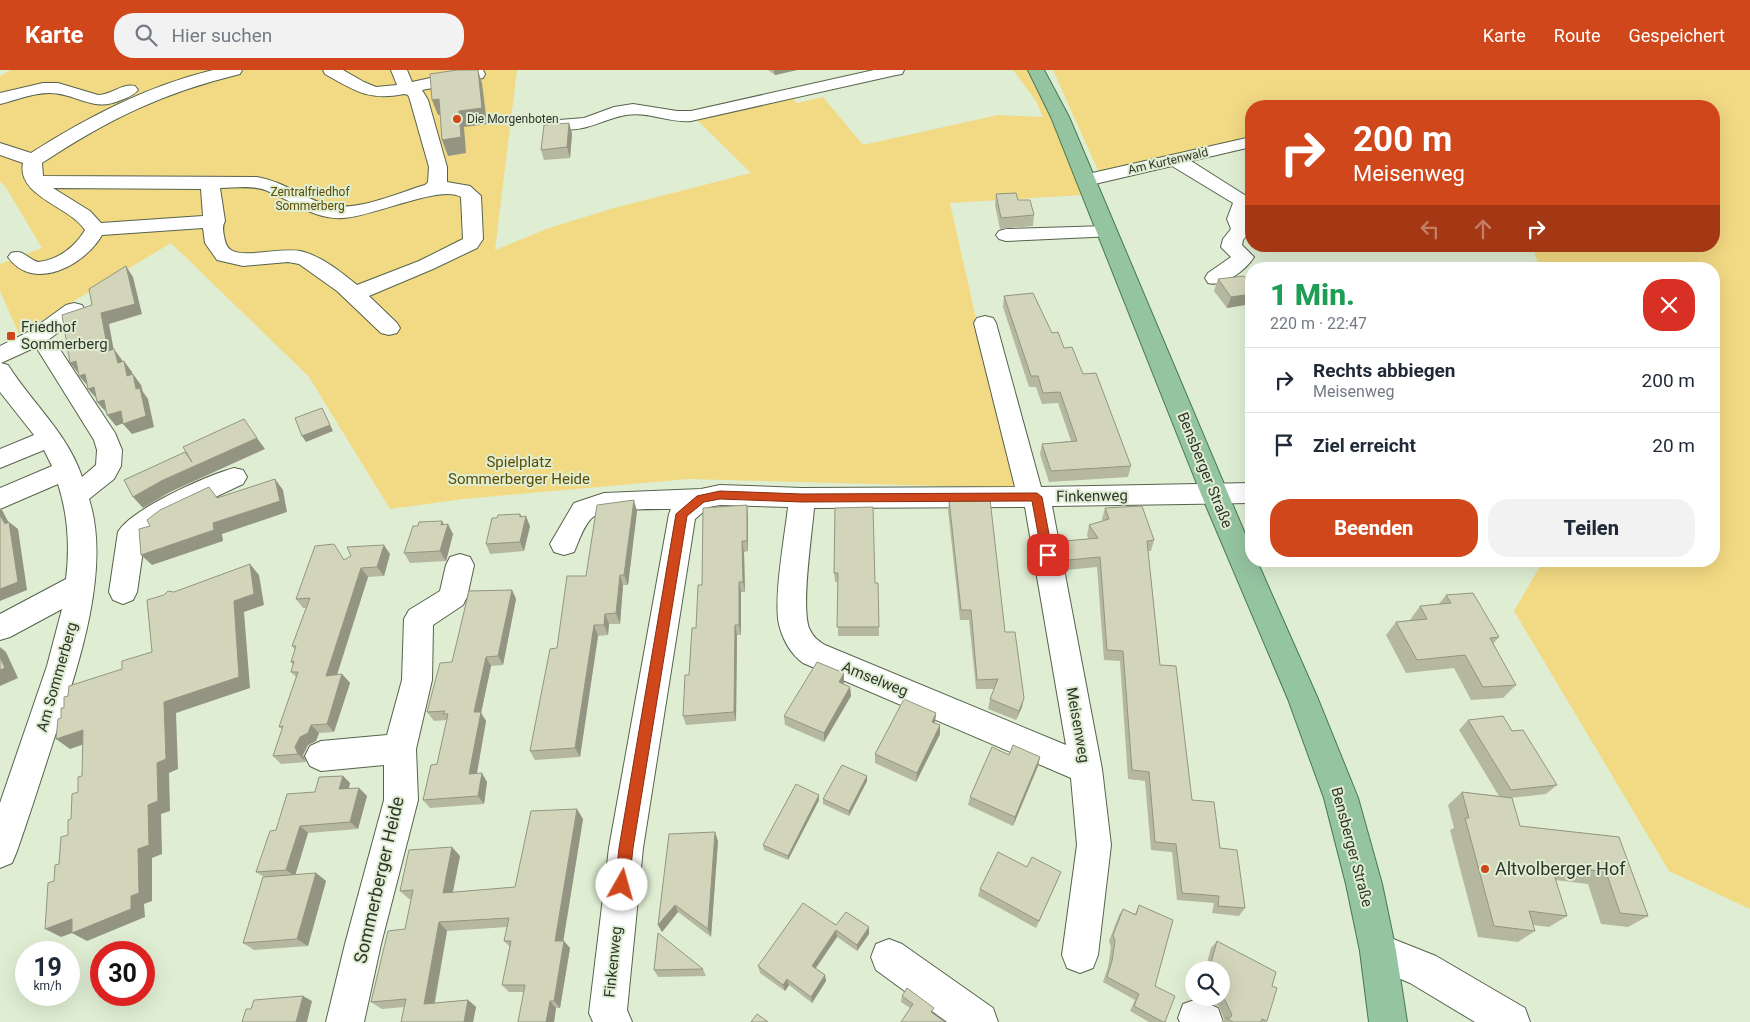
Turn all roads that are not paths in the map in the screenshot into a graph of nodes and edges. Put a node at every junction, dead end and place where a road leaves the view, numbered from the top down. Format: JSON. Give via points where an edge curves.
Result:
{"nodes":[{"id":1,"x":234,"y":70,"type":"edge"},
{"id":2,"x":331,"y":70,"type":"edge"},
{"id":3,"x":399,"y":70,"type":"edge"},
{"id":4,"x":475,"y":70,"type":"edge"},
{"id":5,"x":896,"y":70,"type":"edge"},
{"id":6,"x":1036,"y":70,"type":"edge"},
{"id":7,"x":176,"y":71,"type":"edge"},
{"id":8,"x":407,"y":89,"type":"junction"},
{"id":9,"x":0,"y":99,"type":"edge"},
{"id":10,"x":565,"y":124,"type":"edge"},
{"id":11,"x":1245,"y":143,"type":"edge"},
{"id":12,"x":0,"y":149,"type":"edge"},
{"id":13,"x":33,"y":160,"type":"junction"},
{"id":14,"x":1176,"y":160,"type":"junction"},
{"id":15,"x":1086,"y":180,"type":"junction"},
{"id":16,"x":38,"y":182,"type":"junction"},
{"id":17,"x":208,"y":183,"type":"junction"},
{"id":18,"x":432,"y":190,"type":"junction"},
{"id":19,"x":1245,"y":199,"type":"edge"},
{"id":20,"x":1245,"y":204,"type":"edge"},
{"id":21,"x":215,"y":221,"type":"junction"},
{"id":22,"x":95,"y":230,"type":"junction"},
{"id":23,"x":1107,"y":232,"type":"junction"},
{"id":24,"x":1006,"y":235,"type":"dead end"},
{"id":25,"x":18,"y":257,"type":"dead end"},
{"id":26,"x":1216,"y":278,"type":"edge"},
{"id":27,"x":354,"y":294,"type":"junction"},
{"id":28,"x":74,"y":310,"type":"edge"},
{"id":29,"x":985,"y":323,"type":"dead end"},
{"id":30,"x":389,"y":328,"type":"dead end"},
{"id":31,"x":47,"y":348,"type":"dead end"},
{"id":32,"x":0,"y":356,"type":"edge"},
{"id":33,"x":2,"y":381,"type":"edge"},
{"id":34,"x":50,"y":438,"type":"junction"},
{"id":35,"x":0,"y":459,"type":"edge"},
{"id":36,"x":234,"y":477,"type":"dead end"},
{"id":37,"x":71,"y":482,"type":"junction"},
{"id":38,"x":1245,"y":493,"type":"edge"},
{"id":39,"x":1214,"y":494,"type":"junction"},
{"id":40,"x":1034,"y":497,"type":"junction"},
{"id":41,"x":802,"y":498,"type":"junction"},
{"id":42,"x":0,"y":499,"type":"edge"},
{"id":43,"x":701,"y":499,"type":"junction"},
{"id":44,"x":564,"y":544,"type":"dead end"},
{"id":45,"x":460,"y":565,"type":"dead end"},
{"id":46,"x":1245,"y":565,"type":"edge"},
{"id":47,"x":1246,"y":567,"type":"edge"},
{"id":48,"x":80,"y":585,"type":"junction"},
{"id":49,"x":123,"y":592,"type":"dead end"},
{"id":50,"x":0,"y":628,"type":"edge"},
{"id":51,"x":400,"y":749,"type":"junction"},
{"id":52,"x":321,"y":756,"type":"dead end"},
{"id":53,"x":1086,"y":769,"type":"junction"},
{"id":54,"x":0,"y":851,"type":"edge"},
{"id":55,"x":1378,"y":951,"type":"junction"},
{"id":56,"x":1080,"y":955,"type":"dead end"},
{"id":57,"x":889,"y":957,"type":"dead end"},
{"id":58,"x":346,"y":1022,"type":"edge"},
{"id":59,"x":613,"y":1022,"type":"edge"},
{"id":60,"x":979,"y":1022,"type":"edge"},
{"id":61,"x":1388,"y":1022,"type":"edge"},
{"id":62,"x":1510,"y":1022,"type":"edge"}],
"edges":[{"from":1,"to":13,"type":"street","via":[[195,79],[124,106],[91,122]]},
{"from":2,"to":8,"type":"street","via":[[367,90],[388,92]]},
{"from":3,"to":8,"type":"street"},
{"from":4,"to":8,"type":"street","via":[[477,74]]},
{"from":5,"to":10,"type":"street","via":[[691,116],[632,109],[608,113],[585,123]]},
{"from":6,"to":15,"type":"main road","name":"Bensberger Straße"},
{"from":7,"to":9,"type":"street","via":[[104,100],[58,88],[25,91]]},
{"from":8,"to":18,"type":"street","via":[[415,92],[419,100],[438,168],[437,186]]},
{"from":11,"to":14,"type":"street","name":"Am Kurtenwald"},
{"from":12,"to":13,"type":"street"},
{"from":13,"to":16,"type":"street","via":[[30,168]]},
{"from":14,"to":15,"type":"street","name":"Am Kurtenwald"},
{"from":14,"to":19,"type":"street"},
{"from":15,"to":23,"type":"main road","name":"Bensberger Straße"},
{"from":16,"to":17,"type":"street"},
{"from":16,"to":22,"type":"street","via":[[52,197],[90,220]]},
{"from":17,"to":18,"type":"street","via":[[259,182],[321,210],[333,212],[350,212]]},
{"from":17,"to":21,"type":"street"},
{"from":18,"to":27,"type":"street","via":[[461,189],[472,196],[473,238],[470,244]]},
{"from":20,"to":26,"type":"street","via":[[1237,219],[1240,230],[1231,247],[1244,256]]},
{"from":21,"to":22,"type":"street"},
{"from":21,"to":27,"type":"street","via":[[215,241],[219,252],[227,257],[304,258]]},
{"from":22,"to":25,"type":"street","via":[[83,248],[61,263],[36,268],[22,263]]},
{"from":23,"to":24,"type":"street"},
{"from":23,"to":39,"type":"main road","name":"Bensberger Straße"},
{"from":27,"to":30,"type":"street"},
{"from":28,"to":32,"type":"street","via":[[38,336]]},
{"from":29,"to":40,"type":"street"},
{"from":31,"to":37,"type":"street","via":[[110,450],[111,460],[107,469]]},
{"from":33,"to":34,"type":"street","name":"Am Sommerberg"},
{"from":34,"to":35,"type":"street"},
{"from":34,"to":37,"type":"street","name":"Am Sommerberg"},
{"from":36,"to":49,"type":"street","via":[[160,512],[132,532]]},
{"from":37,"to":42,"type":"street"},
{"from":37,"to":48,"type":"street","name":"Am Sommerberg","via":[[80,526]]},
{"from":38,"to":39,"type":"street","name":"Finkenweg"},
{"from":39,"to":40,"type":"street","name":"Finkenweg"},
{"from":39,"to":46,"type":"main road","name":"Bensberger Straße"},
{"from":40,"to":41,"type":"street","name":"Finkenweg"},
{"from":40,"to":53,"type":"street","name":"Meisenweg"},
{"from":41,"to":43,"type":"street","name":"Finkenweg","via":[[720,495]]},
{"from":41,"to":53,"type":"street","name":"Amselweg","via":[[792,602],[794,627],[804,647]]},
{"from":43,"to":44,"type":"street","via":[[607,502],[591,506],[584,509]]},
{"from":43,"to":59,"type":"street","name":"Finkenweg","via":[[682,514],[676,540],[626,848],[608,1013]]},
{"from":45,"to":51,"type":"street","name":"Sommerberger Heide","via":[[453,597],[419,619],[417,680]]},
{"from":47,"to":55,"type":"main road","name":"Bensberger Straße","via":[[1303,699],[1341,798]]},
{"from":48,"to":50,"type":"street"},
{"from":48,"to":54,"type":"street","name":"Am Sommerberg","via":[[66,655]]},
{"from":51,"to":52,"type":"street"},
{"from":51,"to":58,"type":"street","name":"Sommerberger Heide","via":[[401,800]]},
{"from":53,"to":56,"type":"street","name":"Meisenweg","via":[[1094,845]]},
{"from":55,"to":61,"type":"main road","name":"Bensberger Straße"},
{"from":55,"to":62,"type":"street","via":[[1423,969]]},
{"from":57,"to":60,"type":"street"}]}
